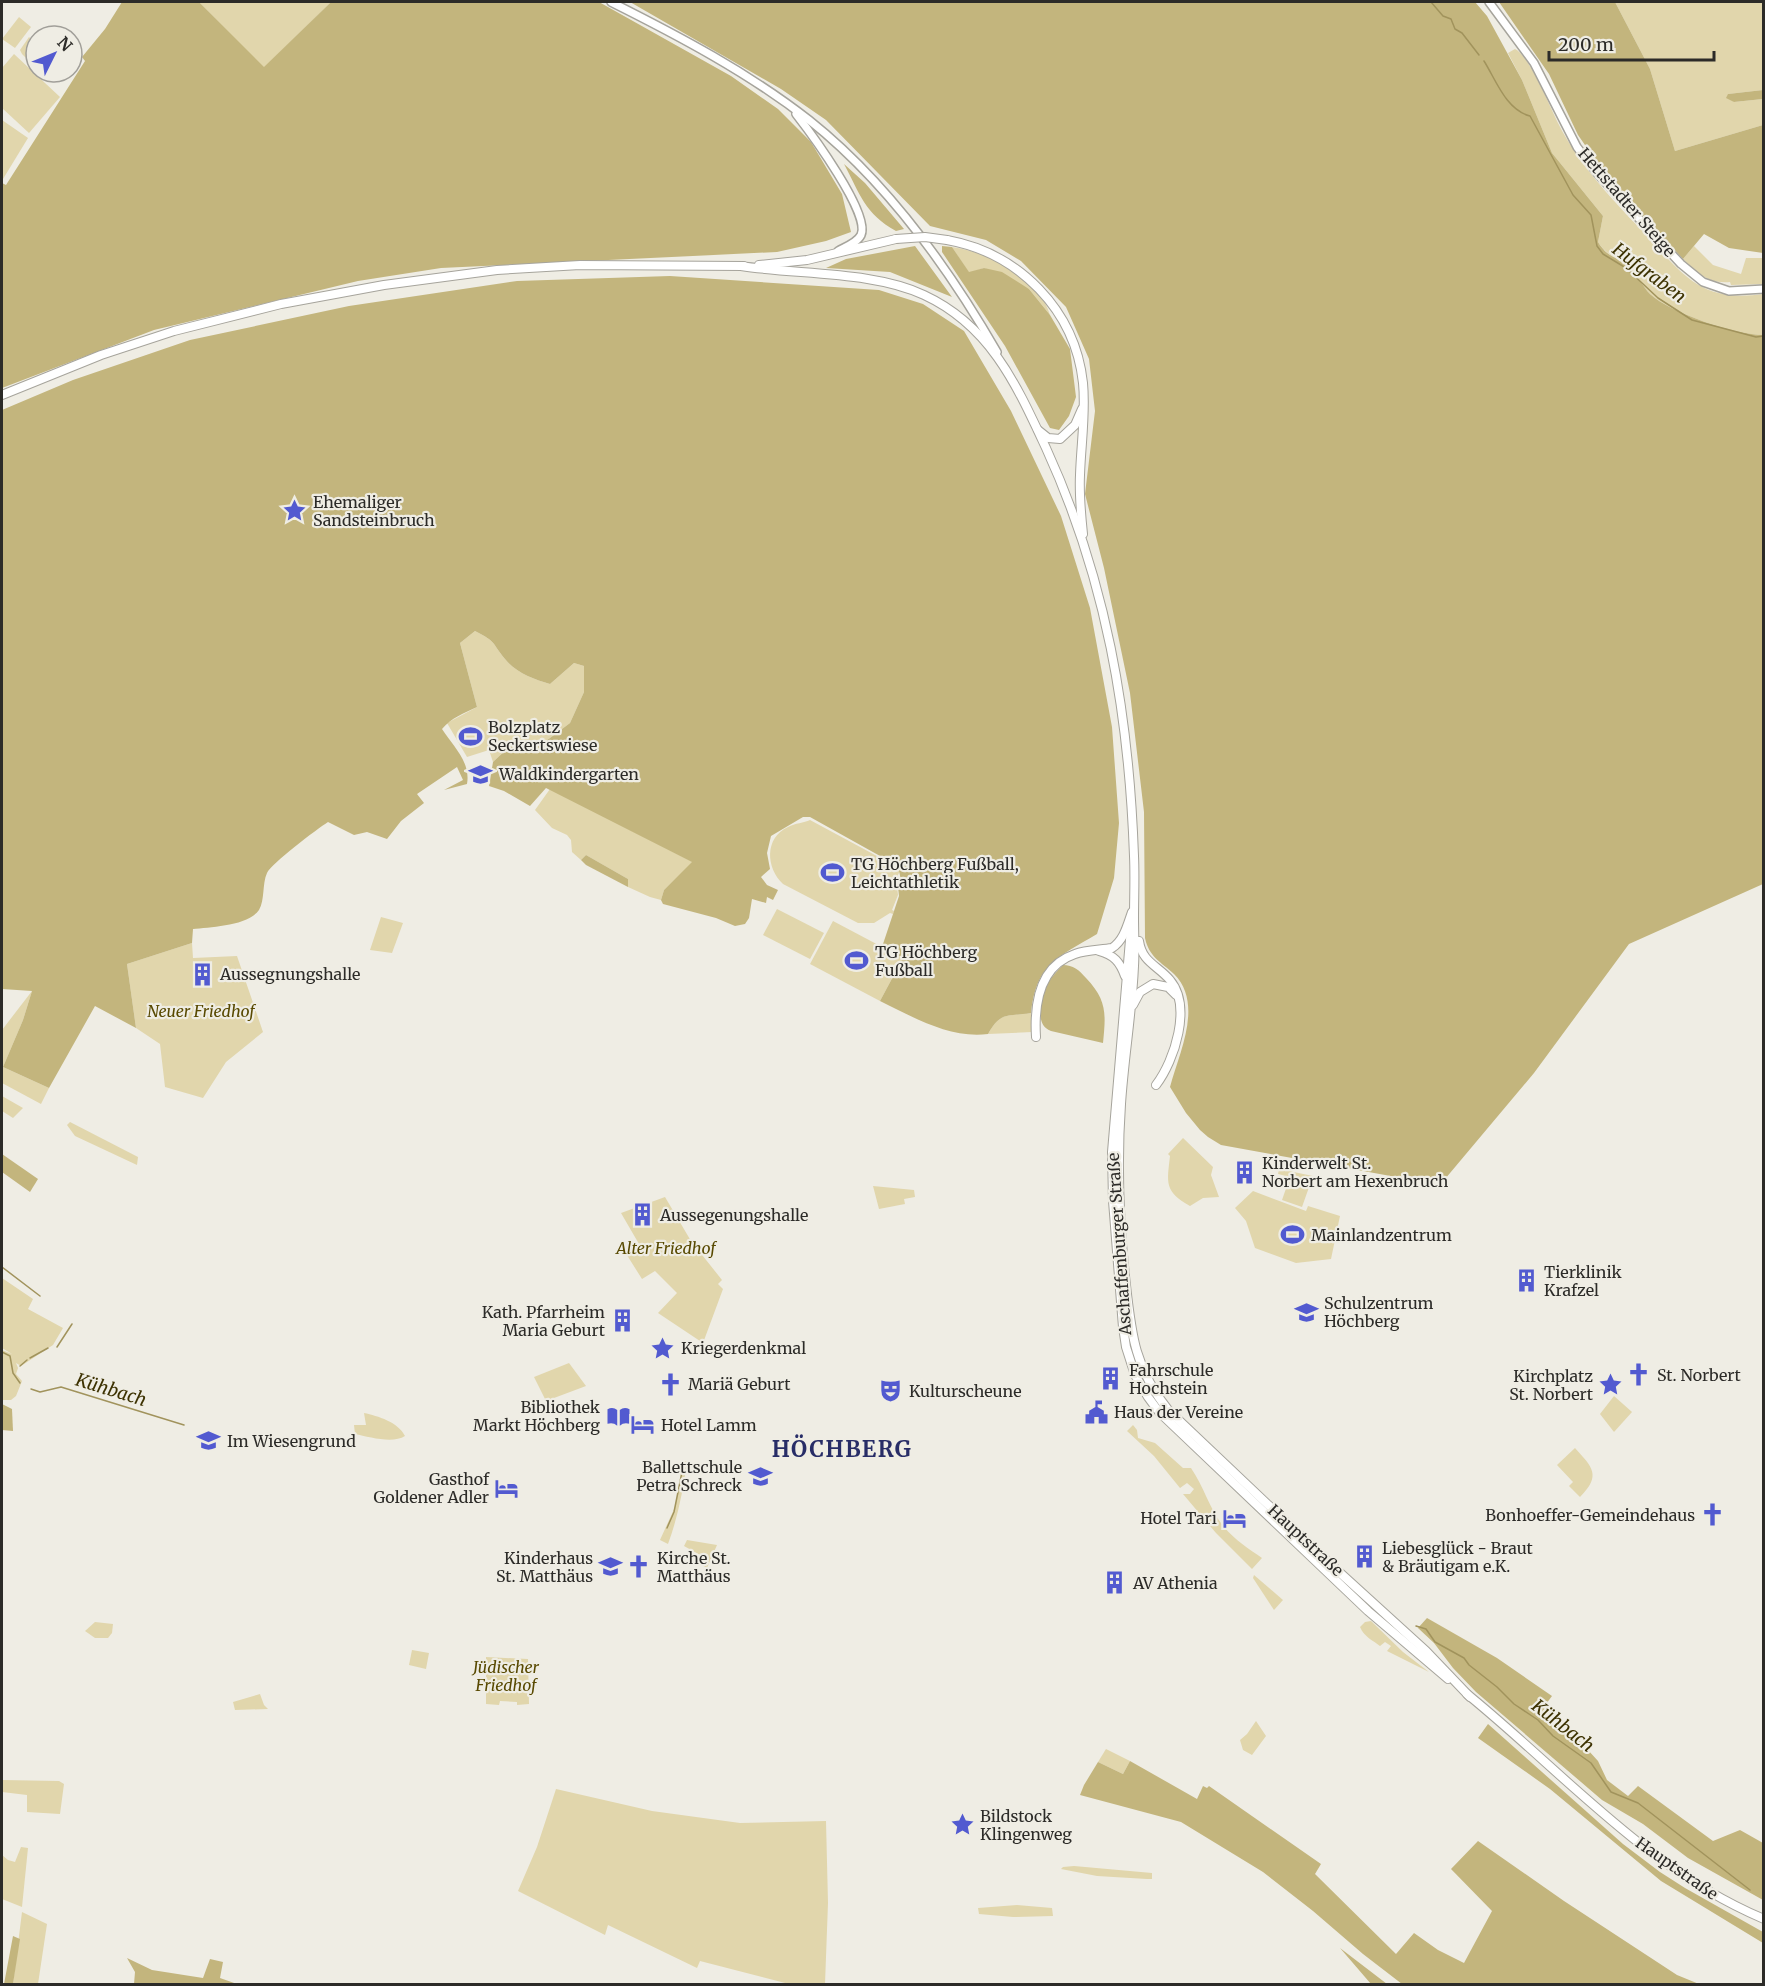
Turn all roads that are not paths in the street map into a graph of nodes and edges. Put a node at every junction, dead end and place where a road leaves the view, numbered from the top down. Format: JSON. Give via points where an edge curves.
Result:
{"nodes":[{"id":1,"x":611,"y":2,"type":"edge"},
{"id":2,"x":1490,"y":2,"type":"edge"},
{"id":3,"x":788,"y":105,"type":"junction"},
{"id":4,"x":836,"y":252,"type":"junction"},
{"id":5,"x":741,"y":266,"type":"junction"},
{"id":6,"x":1764,"y":290,"type":"edge"},
{"id":7,"x":1001,"y":359,"type":"junction"},
{"id":8,"x":2,"y":395,"type":"edge"},
{"id":9,"x":1084,"y":398,"type":"junction"},
{"id":10,"x":1036,"y":429,"type":"junction"},
{"id":11,"x":1083,"y":542,"type":"junction"},
{"id":12,"x":1134,"y":905,"type":"junction"},
{"id":13,"x":1134,"y":919,"type":"junction"},
{"id":14,"x":1098,"y":950,"type":"junction"},
{"id":15,"x":1126,"y":979,"type":"junction"},
{"id":16,"x":1179,"y":999,"type":"junction"},
{"id":17,"x":1130,"y":1015,"type":"junction"},
{"id":18,"x":1036,"y":1037,"type":"dead end"},
{"id":19,"x":1156,"y":1085,"type":"dead end"},
{"id":20,"x":1147,"y":1379,"type":"joint"},
{"id":21,"x":1143,"y":1390,"type":"joint"},
{"id":22,"x":1470,"y":1697,"type":"junction"},
{"id":23,"x":1764,"y":1917,"type":"edge"}],
"edges":[{"from":1,"to":3,"type":"main road","via":[[706,53]]},
{"from":2,"to":6,"type":"main road","name":"Hettstadter Steige","via":[[1534,63],[1577,147],[1681,264],[1703,282],[1729,291]]},
{"from":3,"to":4,"type":"main road","via":[[823,149],[862,224],[858,239]]},
{"from":3,"to":7,"type":"main road","via":[[830,138],[894,205],[960,293]]},
{"from":4,"to":5,"type":"main road","via":[[790,262]]},
{"from":4,"to":9,"type":"main road","bridge":true,"via":[[925,237],[970,245],[1003,260],[1042,291],[1059,314],[1074,344]]},
{"from":5,"to":7,"type":"main road","via":[[886,282],[908,288],[958,316]]},
{"from":5,"to":8,"type":"main road","via":[[580,265],[497,270],[384,285],[281,304],[174,331]]},
{"from":7,"to":10,"type":"main road"},
{"from":9,"to":10,"type":"main road","via":[[1075,425],[1060,439],[1048,438]]},
{"from":9,"to":11,"type":"main road","via":[[1080,492]]},
{"from":10,"to":11,"type":"main road"},
{"from":11,"to":12,"type":"main road","via":[[1098,588],[1123,710],[1132,808]]},
{"from":12,"to":13,"type":"main road"},
{"from":12,"to":14,"type":"main road","via":[[1119,942],[1112,948]]},
{"from":13,"to":15,"type":"main road","name":"Aschaffenburger Straße"},
{"from":13,"to":16,"type":"main road","via":[[1143,956],[1175,986]]},
{"from":13,"to":17,"type":"main road","name":"Aschaffenburger Straße"},
{"from":14,"to":15,"type":"main road","via":[[1114,957]]},
{"from":14,"to":18,"type":"main road","via":[[1068,957],[1049,973],[1037,1000]]},
{"from":15,"to":21,"type":"main road","name":"Aschaffenburger Straße","via":[[1112,1152],[1113,1201],[1123,1327],[1130,1362]]},
{"from":16,"to":17,"type":"main road","via":[[1163,985],[1148,986],[1140,992]]},
{"from":16,"to":19,"type":"main road","via":[[1180,1020],[1174,1050]]},
{"from":17,"to":20,"type":"main road","name":"Aschaffenburger Straße","via":[[1120,1124],[1119,1201],[1130,1322],[1138,1360]]},
{"from":20,"to":22,"type":"main road","name":"Hauptstraße","via":[[1177,1418],[1412,1637]]},
{"from":21,"to":22,"type":"main road","name":"Hauptstraße","via":[[1177,1431],[1328,1573],[1420,1658]]},
{"from":22,"to":23,"type":"main road","name":"Hauptstraße","via":[[1652,1853],[1713,1894]]}]}
